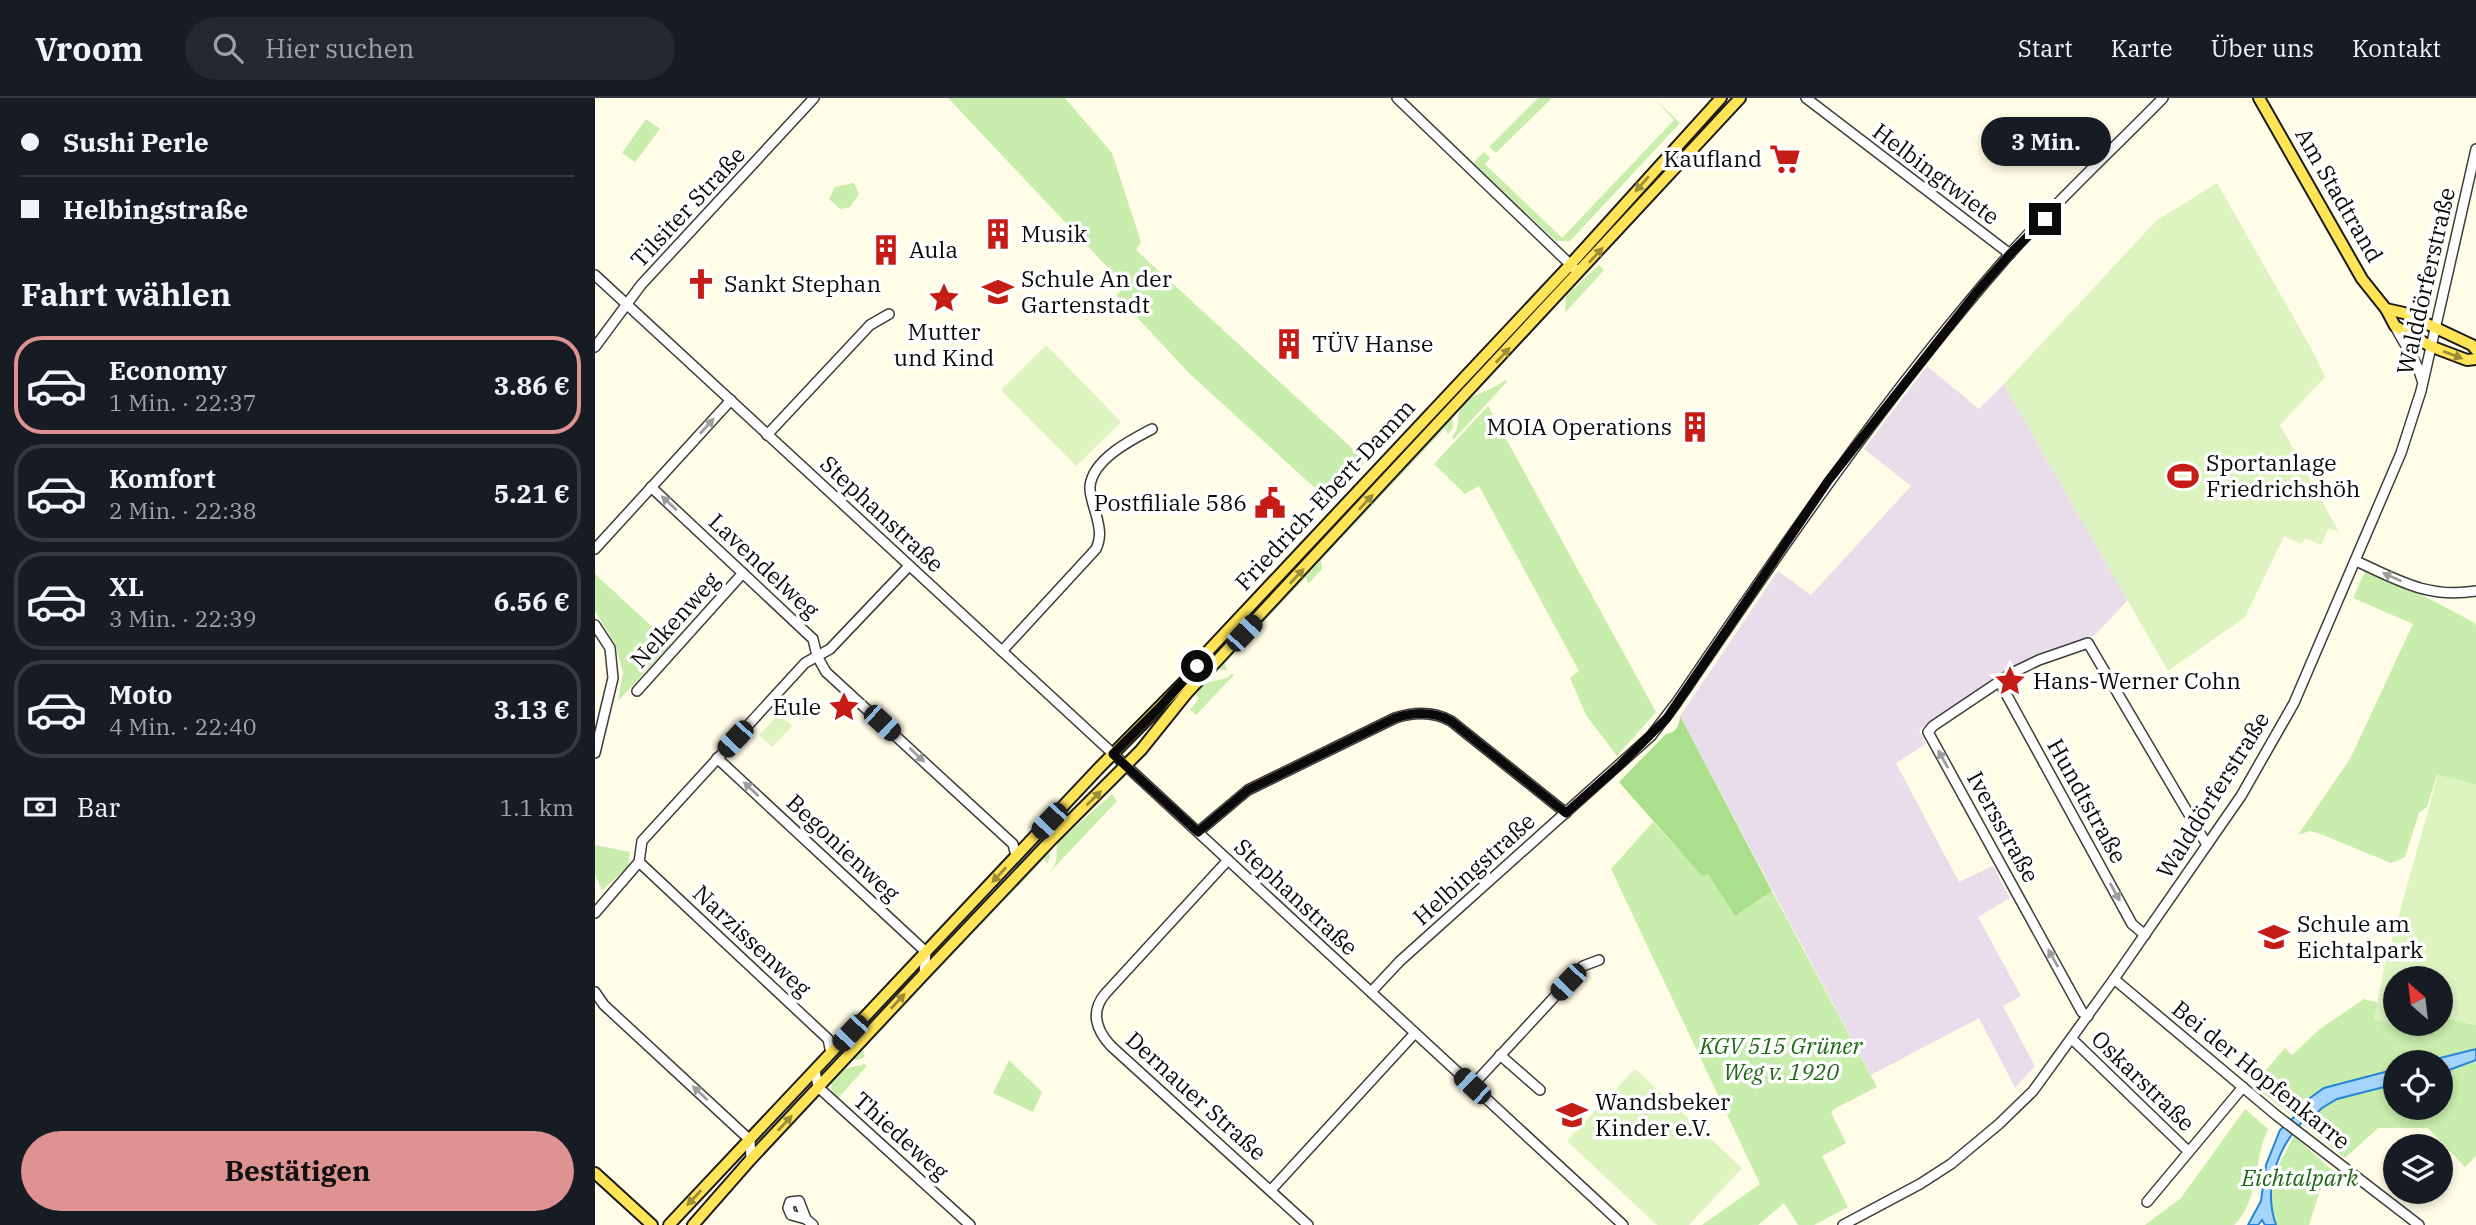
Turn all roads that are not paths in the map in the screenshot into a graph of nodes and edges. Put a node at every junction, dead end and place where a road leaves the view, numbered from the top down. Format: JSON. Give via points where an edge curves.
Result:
{"nodes":[{"id":1,"x":814,"y":98,"type":"edge"},
{"id":2,"x":1397,"y":98,"type":"edge"},
{"id":3,"x":1721,"y":98,"type":"edge"},
{"id":4,"x":1740,"y":98,"type":"edge"},
{"id":5,"x":1807,"y":98,"type":"edge"},
{"id":6,"x":2163,"y":98,"type":"edge"},
{"id":7,"x":2259,"y":98,"type":"edge"},
{"id":8,"x":2476,"y":149,"type":"edge"},
{"id":9,"x":2010,"y":254,"type":"junction"},
{"id":10,"x":1575,"y":269,"type":"junction"},
{"id":11,"x":595,"y":275,"type":"edge"},
{"id":12,"x":627,"y":304,"type":"junction"},
{"id":13,"x":2386,"y":309,"type":"junction"},
{"id":14,"x":889,"y":314,"type":"dead end"},
{"id":15,"x":2395,"y":326,"type":"junction"},
{"id":16,"x":2434,"y":328,"type":"junction"},
{"id":17,"x":2430,"y":346,"type":"junction"},
{"id":18,"x":595,"y":347,"type":"edge"},
{"id":19,"x":2476,"y":350,"type":"edge"},
{"id":20,"x":2476,"y":359,"type":"edge"},
{"id":21,"x":2423,"y":382,"type":"junction"},
{"id":22,"x":730,"y":400,"type":"junction"},
{"id":23,"x":1152,"y":429,"type":"dead end"},
{"id":24,"x":768,"y":435,"type":"junction"},
{"id":25,"x":652,"y":487,"type":"junction"},
{"id":26,"x":595,"y":549,"type":"edge"},
{"id":27,"x":2356,"y":561,"type":"junction"},
{"id":28,"x":909,"y":566,"type":"junction"},
{"id":29,"x":743,"y":573,"type":"junction"},
{"id":30,"x":2476,"y":592,"type":"edge"},
{"id":31,"x":595,"y":625,"type":"edge"},
{"id":32,"x":1002,"y":651,"type":"junction"},
{"id":33,"x":817,"y":656,"type":"junction"},
{"id":34,"x":2000,"y":681,"type":"junction"},
{"id":35,"x":637,"y":691,"type":"dead end"},
{"id":36,"x":595,"y":753,"type":"edge"},
{"id":37,"x":1113,"y":754,"type":"junction"},
{"id":38,"x":717,"y":758,"type":"junction"},
{"id":39,"x":1126,"y":766,"type":"junction"},
{"id":40,"x":1566,"y":813,"type":"junction"},
{"id":41,"x":1198,"y":832,"type":"junction"},
{"id":42,"x":2207,"y":845,"type":"junction"},
{"id":43,"x":1016,"y":856,"type":"junction"},
{"id":44,"x":1228,"y":860,"type":"junction"},
{"id":45,"x":639,"y":862,"type":"junction"},
{"id":46,"x":595,"y":899,"type":"edge"},
{"id":47,"x":597,"y":911,"type":"edge"},
{"id":48,"x":2145,"y":935,"type":"junction"},
{"id":49,"x":926,"y":952,"type":"junction"},
{"id":50,"x":1598,"y":960,"type":"dead end"},
{"id":51,"x":924,"y":974,"type":"junction"},
{"id":52,"x":2115,"y":979,"type":"junction"},
{"id":53,"x":595,"y":992,"type":"edge"},
{"id":54,"x":1371,"y":992,"type":"junction"},
{"id":55,"x":2088,"y":1016,"type":"junction"},
{"id":56,"x":1415,"y":1033,"type":"junction"},
{"id":57,"x":2071,"y":1040,"type":"junction"},
{"id":58,"x":831,"y":1053,"type":"junction"},
{"id":59,"x":1500,"y":1055,"type":"junction"},
{"id":60,"x":815,"y":1070,"type":"junction"},
{"id":61,"x":1472,"y":1086,"type":"junction"},
{"id":62,"x":818,"y":1087,"type":"junction"},
{"id":63,"x":2243,"y":1087,"type":"junction"},
{"id":64,"x":1540,"y":1090,"type":"dead end"},
{"id":65,"x":750,"y":1140,"type":"junction"},
{"id":66,"x":2188,"y":1151,"type":"junction"},
{"id":67,"x":751,"y":1159,"type":"junction"},
{"id":68,"x":595,"y":1173,"type":"edge"},
{"id":69,"x":1271,"y":1190,"type":"junction"},
{"id":70,"x":2147,"y":1202,"type":"dead end"},
{"id":71,"x":652,"y":1225,"type":"edge"},
{"id":72,"x":669,"y":1225,"type":"edge"},
{"id":73,"x":693,"y":1225,"type":"edge"},
{"id":74,"x":970,"y":1225,"type":"edge"},
{"id":75,"x":1308,"y":1225,"type":"edge"},
{"id":76,"x":1623,"y":1225,"type":"edge"},
{"id":77,"x":1843,"y":1225,"type":"edge"},
{"id":78,"x":2419,"y":1225,"type":"edge"}],
"edges":[{"from":1,"to":12,"type":"street","name":"Tilsiter Straße"},
{"from":2,"to":10,"type":"street"},
{"from":3,"to":10,"type":"main road","name":"Friedrich-Ebert-Damm","one_way":true},
{"from":10,"to":4,"type":"main road","name":"Friedrich-Ebert-Damm","one_way":true},
{"from":5,"to":9,"type":"street","name":"Helbingtwiete"},
{"from":6,"to":9,"type":"street","name":"Helbingstraße"},
{"from":7,"to":13,"type":"main road","name":"Am Stadtrand","via":[[2362,279]]},
{"from":8,"to":16,"type":"street","name":"Walddörferstraße"},
{"from":9,"to":40,"type":"street","name":"Helbingstraße","via":[[1828,481],[1667,718]]},
{"from":10,"to":37,"type":"main road","name":"Friedrich-Ebert-Damm"},
{"from":39,"to":10,"type":"main road","name":"Friedrich-Ebert-Damm","one_way":true,"via":[[1186,694]]},
{"from":11,"to":12,"type":"street","name":"Stephanstraße"},
{"from":12,"to":18,"type":"street","name":"Tilsiter Straße"},
{"from":12,"to":22,"type":"street","name":"Stephanstraße"},
{"from":13,"to":15,"type":"main road","name":"Am Stadtrand"},
{"from":13,"to":16,"type":"main road"},
{"from":14,"to":24,"type":"street","via":[[870,325]]},
{"from":15,"to":17,"type":"main road"},
{"from":15,"to":21,"type":"street"},
{"from":16,"to":17,"type":"street","name":"Walddörferstraße"},
{"from":16,"to":19,"type":"main road"},
{"from":17,"to":20,"type":"main road","one_way":true},
{"from":17,"to":21,"type":"street","name":"Walddörferstraße"},
{"from":21,"to":27,"type":"street","name":"Walddörferstraße","via":[[2401,453]]},
{"from":22,"to":24,"type":"street","name":"Stephanstraße"},
{"from":25,"to":22,"type":"street","one_way":true},
{"from":23,"to":32,"type":"street","via":[[1124,443],[1096,471],[1089,487],[1100,541]]},
{"from":24,"to":28,"type":"street","name":"Stephanstraße"},
{"from":25,"to":26,"type":"street"},
{"from":29,"to":25,"type":"street","name":"Lavendelweg","one_way":true},
{"from":30,"to":27,"type":"street","one_way":true,"via":[[2428,592]]},
{"from":27,"to":42,"type":"street","name":"Walddörferstraße","via":[[2294,703]]},
{"from":28,"to":32,"type":"street","name":"Stephanstraße"},
{"from":28,"to":33,"type":"street","via":[[830,649]]},
{"from":29,"to":33,"type":"street","name":"Lavendelweg","via":[[813,639]]},
{"from":29,"to":35,"type":"street","name":"Nelkenweg"},
{"from":31,"to":36,"type":"street","name":"Nelkenweg","via":[[610,648],[613,678]]},
{"from":32,"to":37,"type":"street","name":"Stephanstraße"},
{"from":33,"to":38,"type":"street","via":[[805,663]]},
{"from":33,"to":43,"type":"street","name":"Lavendelweg","one_way":true,"via":[[825,672],[1013,844]]},
{"from":34,"to":42,"type":"street","via":[[2039,660],[2088,643]]},
{"from":34,"to":48,"type":"street","name":"Hundtstraße","one_way":true,"via":[[2132,924]]},
{"from":55,"to":34,"type":"street","name":"Iversstraße","one_way":true,"via":[[1929,732]]},
{"from":37,"to":39,"type":"street","name":"Stephanstraße"},
{"from":37,"to":43,"type":"main road","name":"Friedrich-Ebert-Damm"},
{"from":38,"to":45,"type":"street","via":[[642,841]]},
{"from":49,"to":38,"type":"street","name":"Begonienweg","one_way":true},
{"from":39,"to":41,"type":"street","name":"Stephanstraße"},
{"from":51,"to":39,"type":"main road","name":"Friedrich-Ebert-Damm","one_way":true},
{"from":40,"to":41,"type":"street","via":[[1451,721],[1429,713],[1408,713],[1248,790]]},
{"from":40,"to":54,"type":"street","name":"Helbingstraße"},
{"from":41,"to":44,"type":"street","name":"Stephanstraße"},
{"from":42,"to":48,"type":"street","name":"Walddörferstraße"},
{"from":43,"to":49,"type":"main road","name":"Friedrich-Ebert-Damm","one_way":true},
{"from":44,"to":54,"type":"street","name":"Stephanstraße"},
{"from":44,"to":69,"type":"street","name":"Dernauer Straße","via":[[1105,993],[1098,1004],[1096,1023],[1111,1046]]},
{"from":45,"to":47,"type":"street"},
{"from":45,"to":58,"type":"street","name":"Narzissenweg","via":[[828,1039]]},
{"from":46,"to":47,"type":"street"},
{"from":48,"to":52,"type":"street","name":"Walddörferstraße"},
{"from":49,"to":51,"type":"street"},
{"from":49,"to":58,"type":"main road","name":"Friedrich-Ebert-Damm"},
{"from":50,"to":59,"type":"street","via":[[1583,966]]},
{"from":62,"to":51,"type":"main road","name":"Friedrich-Ebert-Damm","one_way":true},
{"from":52,"to":55,"type":"street","name":"Walddörferstraße"},
{"from":52,"to":63,"type":"street","name":"Bei der Hopfenkarre"},
{"from":65,"to":53,"type":"street","one_way":true},
{"from":54,"to":56,"type":"street","name":"Stephanstraße"},
{"from":55,"to":57,"type":"street","name":"Walddörferstraße"},
{"from":56,"to":61,"type":"street","name":"Stephanstraße"},
{"from":56,"to":69,"type":"street"},
{"from":57,"to":66,"type":"street","name":"Oskarstraße"},
{"from":57,"to":77,"type":"street","name":"Walddörferstraße","via":[[2032,1091],[1951,1164]]},
{"from":58,"to":60,"type":"main road","name":"Friedrich-Ebert-Damm"},
{"from":59,"to":61,"type":"street"},
{"from":59,"to":64,"type":"street"},
{"from":60,"to":62,"type":"street"},
{"from":60,"to":65,"type":"main road","name":"Friedrich-Ebert-Damm"},
{"from":61,"to":76,"type":"street","name":"Stephanstraße"},
{"from":67,"to":62,"type":"main road","name":"Friedrich-Ebert-Damm","one_way":true},
{"from":62,"to":74,"type":"street","name":"Thiedeweg"},
{"from":63,"to":66,"type":"street","name":"Oskarstraße"},
{"from":63,"to":78,"type":"street","name":"Bei der Hopfenkarre"},
{"from":65,"to":67,"type":"street"},
{"from":65,"to":72,"type":"main road","name":"Friedrich-Ebert-Damm","one_way":true},
{"from":66,"to":70,"type":"street","name":"Oskarstraße"},
{"from":67,"to":73,"type":"main road","name":"Friedrich-Ebert-Damm"},
{"from":68,"to":71,"type":"main road"},
{"from":69,"to":75,"type":"street","name":"Dernauer Straße"}]}
